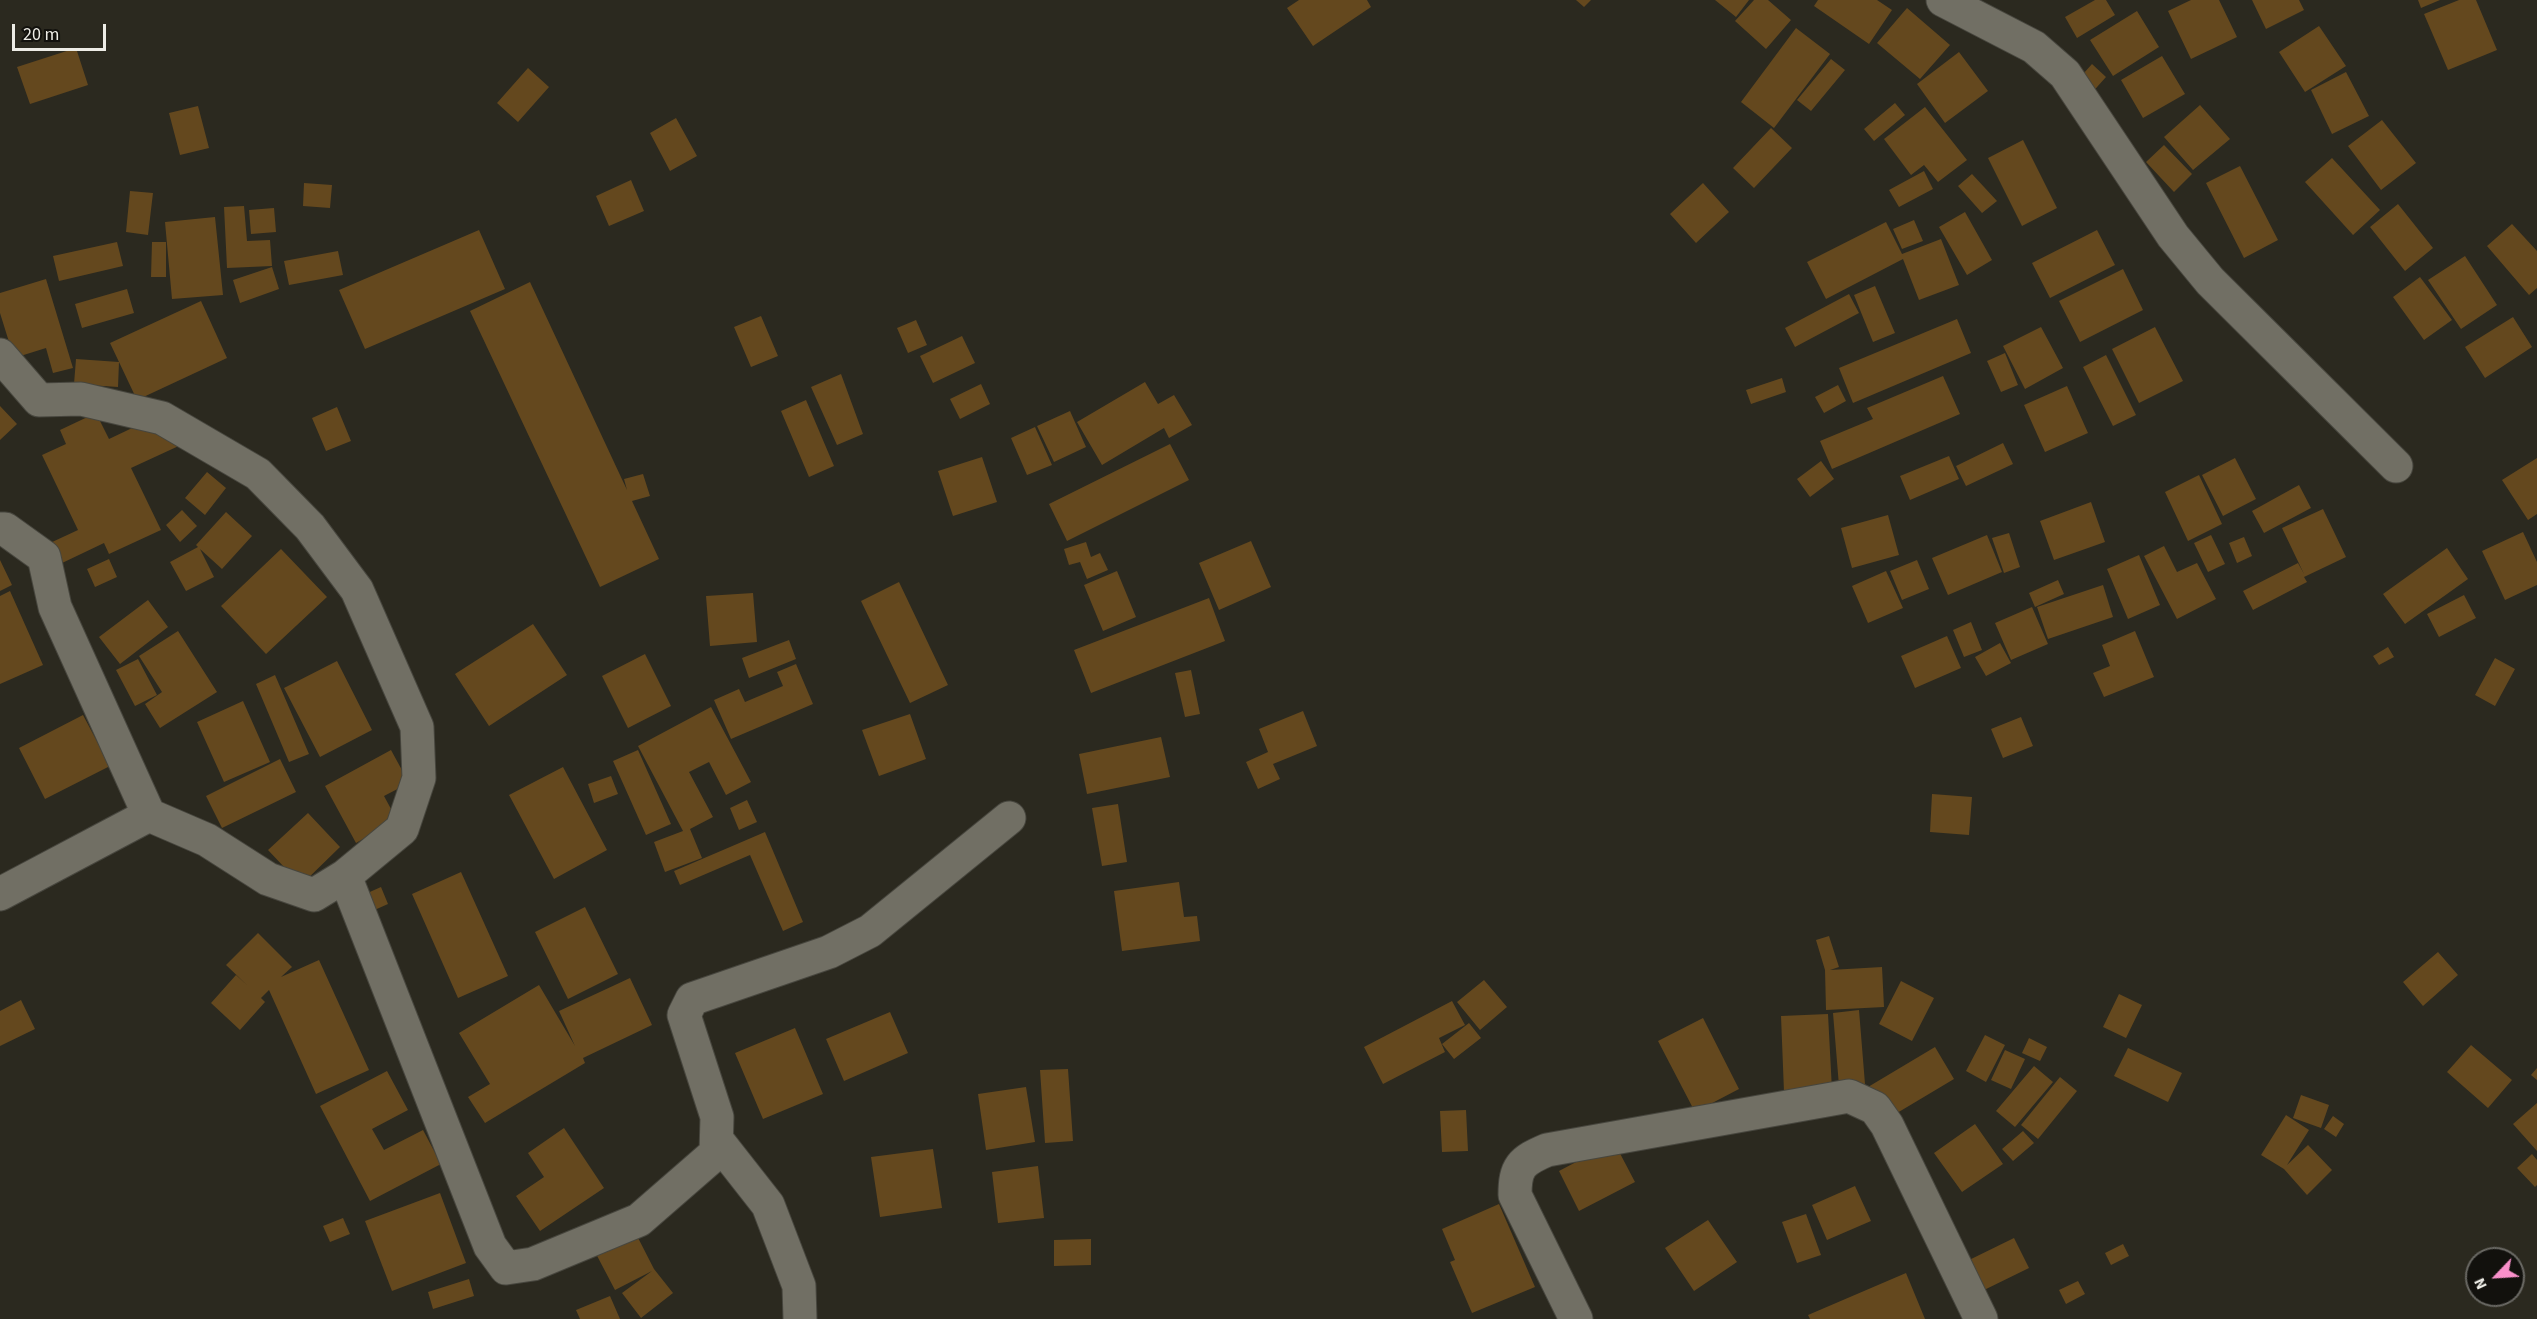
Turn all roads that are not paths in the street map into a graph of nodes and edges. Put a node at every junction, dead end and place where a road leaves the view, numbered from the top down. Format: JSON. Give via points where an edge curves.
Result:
{"nodes":[{"id":1,"x":1943,"y":0,"type":"edge"},
{"id":2,"x":0,"y":355,"type":"edge"},
{"id":3,"x":2396,"y":466,"type":"dead end"},
{"id":4,"x":0,"y":529,"type":"edge"},
{"id":5,"x":149,"y":814,"type":"junction"},
{"id":6,"x":1010,"y":818,"type":"dead end"},
{"id":7,"x":345,"y":876,"type":"junction"},
{"id":8,"x":0,"y":894,"type":"edge"},
{"id":9,"x":717,"y":1140,"type":"junction"},
{"id":10,"x":800,"y":1319,"type":"edge"},
{"id":11,"x":1576,"y":1319,"type":"edge"},
{"id":12,"x":1981,"y":1319,"type":"edge"}],
"edges":[{"from":1,"to":3,"type":"street","via":[[2034,47],[2065,74],[2173,236],[2210,281]]},
{"from":2,"to":7,"type":"street","via":[[39,400],[81,399],[162,418],[258,474],[310,527],[357,590],[417,727],[419,778],[402,829]]},
{"from":4,"to":5,"type":"street","via":[[44,556],[55,607]]},
{"from":5,"to":7,"type":"street","via":[[207,840],[268,879],[314,895]]},
{"from":5,"to":8,"type":"street"},
{"from":6,"to":9,"type":"street","via":[[870,931],[829,952],[692,999],[684,1015],[717,1117]]},
{"from":7,"to":9,"type":"street","via":[[490,1246],[506,1268],[533,1264],[639,1221],[717,1153]]},
{"from":9,"to":10,"type":"street","via":[[768,1205],[799,1286]]},
{"from":11,"to":12,"type":"street","via":[[1515,1195],[1515,1175],[1527,1158],[1547,1150],[1849,1096],[1875,1108],[1887,1125]]}]}
